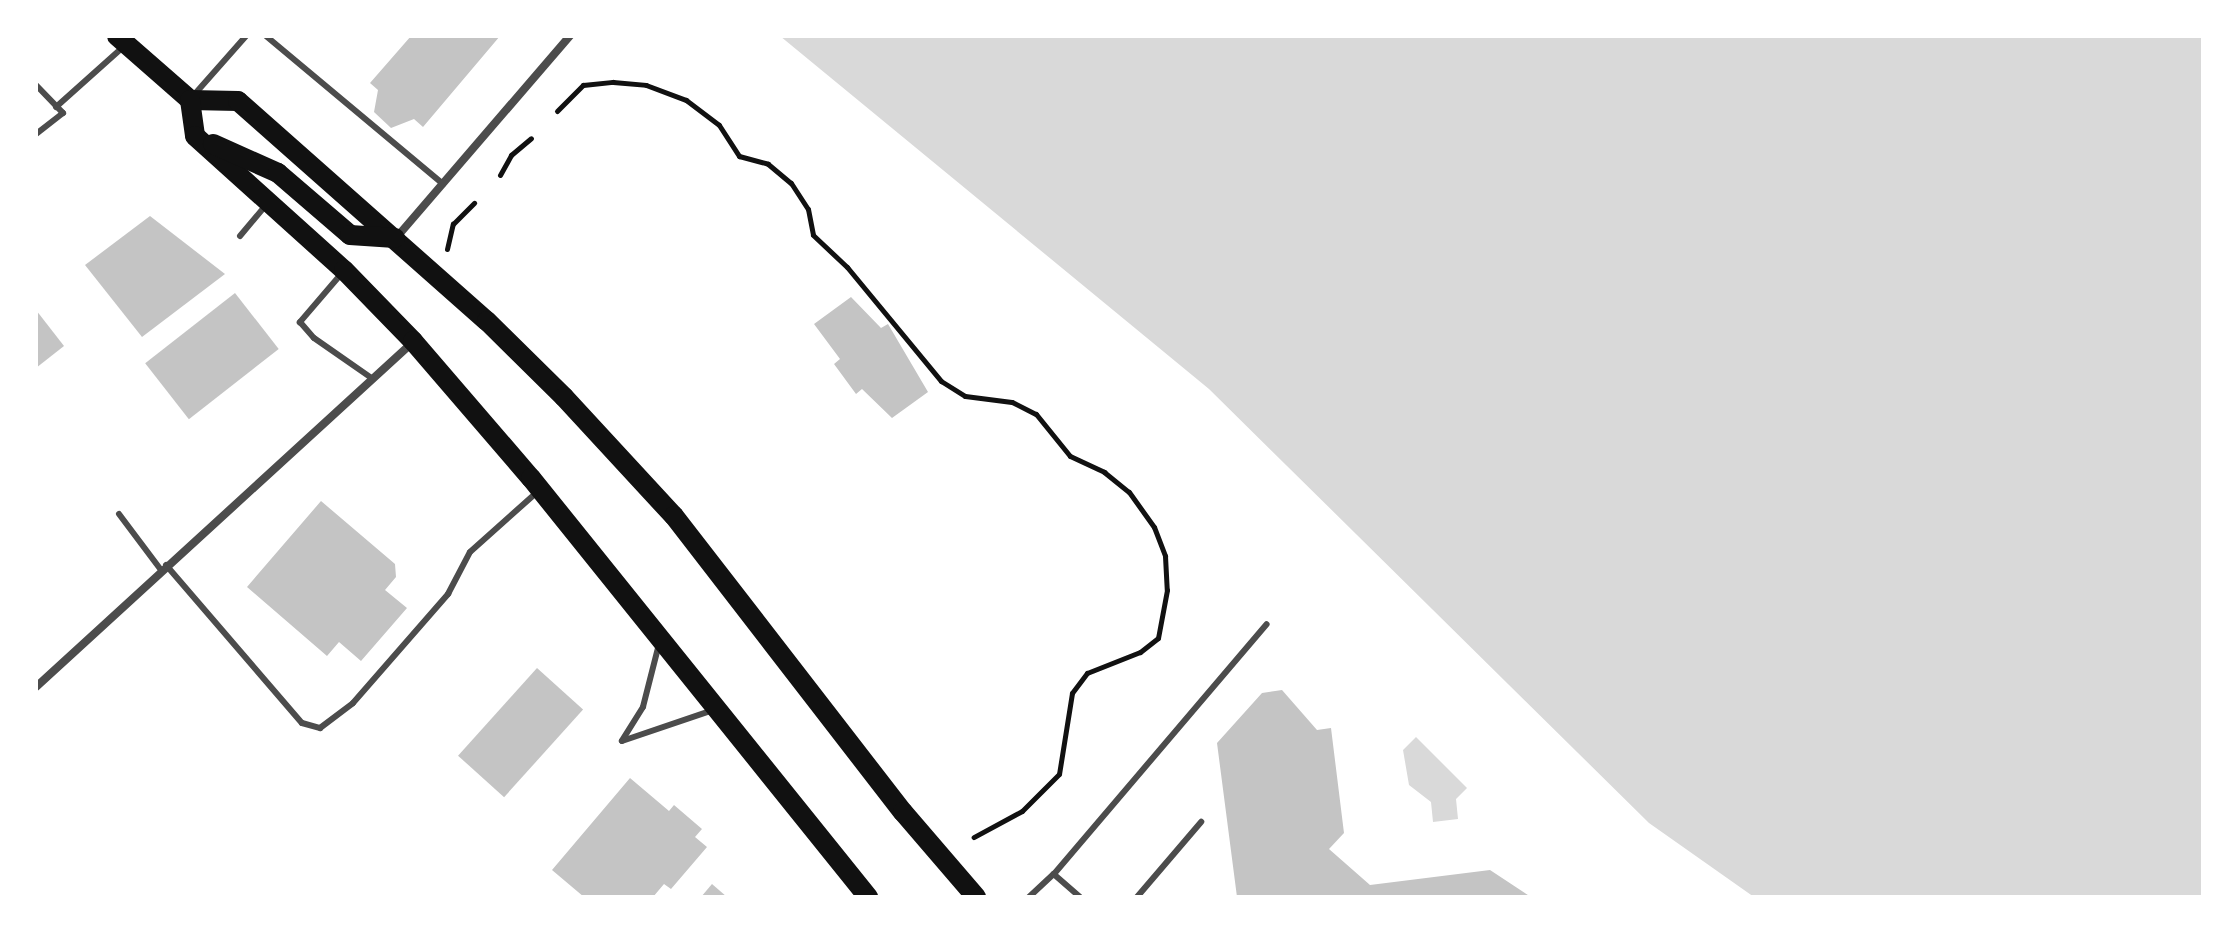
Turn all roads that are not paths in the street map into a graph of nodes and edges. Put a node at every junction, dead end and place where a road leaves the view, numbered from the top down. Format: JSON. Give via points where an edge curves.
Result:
{"nodes":[{"id":1,"x":246,"y":36,"type":"edge"},
{"id":2,"x":266,"y":36,"type":"edge"},
{"id":3,"x":570,"y":36,"type":"edge"},
{"id":4,"x":121,"y":40,"type":"edge"},
{"id":5,"x":36,"y":85,"type":"edge"},
{"id":6,"x":190,"y":100,"type":"junction"},
{"id":7,"x":56,"y":107,"type":"junction"},
{"id":8,"x":36,"y":134,"type":"edge"},
{"id":9,"x":195,"y":136,"type":"junction"},
{"id":10,"x":443,"y":184,"type":"junction"},
{"id":11,"x":270,"y":202,"type":"junction"},
{"id":12,"x":240,"y":236,"type":"dead end"},
{"id":13,"x":395,"y":238,"type":"junction"},
{"id":14,"x":344,"y":270,"type":"junction"},
{"id":15,"x":413,"y":341,"type":"junction"},
{"id":16,"x":373,"y":379,"type":"junction"},
{"id":17,"x":541,"y":489,"type":"junction"},
{"id":18,"x":119,"y":514,"type":"dead end"},
{"id":19,"x":164,"y":568,"type":"junction"},
{"id":20,"x":1267,"y":624,"type":"dead end"},
{"id":21,"x":660,"y":640,"type":"junction"},
{"id":22,"x":36,"y":687,"type":"edge"},
{"id":23,"x":715,"y":710,"type":"junction"},
{"id":24,"x":1201,"y":822,"type":"dead end"},
{"id":25,"x":1054,"y":874,"type":"junction"},
{"id":26,"x":868,"y":897,"type":"edge"},
{"id":27,"x":976,"y":897,"type":"edge"},
{"id":28,"x":1029,"y":897,"type":"edge"},
{"id":29,"x":1080,"y":897,"type":"edge"},
{"id":30,"x":1137,"y":897,"type":"edge"}],
"edges":[{"from":1,"to":6,"type":"lane"},
{"from":2,"to":10,"type":"lane"},
{"from":3,"to":10,"type":"street"},
{"from":4,"to":6,"type":"main road"},
{"from":4,"to":7,"type":"lane"},
{"from":5,"to":7,"type":"lane"},
{"from":6,"to":9,"type":"main road"},
{"from":6,"to":13,"type":"main road","via":[[238,101]]},
{"from":7,"to":8,"type":"lane","via":[[63,113]]},
{"from":9,"to":11,"type":"main road"},
{"from":9,"to":13,"type":"main road","via":[[278,173],[350,235]]},
{"from":10,"to":13,"type":"street"},
{"from":11,"to":12,"type":"lane"},
{"from":11,"to":14,"type":"main road"},
{"from":13,"to":27,"type":"main road","via":[[564,397],[674,516],[903,812]]},
{"from":14,"to":15,"type":"main road"},
{"from":14,"to":16,"type":"lane","via":[[300,322]]},
{"from":15,"to":16,"type":"street"},
{"from":15,"to":17,"type":"main road"},
{"from":16,"to":19,"type":"street"},
{"from":17,"to":19,"type":"lane","via":[[470,552],[448,594],[353,703],[320,728],[302,723]]},
{"from":17,"to":21,"type":"main road"},
{"from":18,"to":19,"type":"lane"},
{"from":19,"to":22,"type":"street"},
{"from":20,"to":25,"type":"lane"},
{"from":21,"to":23,"type":"main road"},
{"from":21,"to":23,"type":"lane","via":[[643,707],[622,741]]},
{"from":23,"to":26,"type":"main road"},
{"from":24,"to":30,"type":"lane"},
{"from":25,"to":28,"type":"lane"},
{"from":25,"to":29,"type":"lane"}]}
